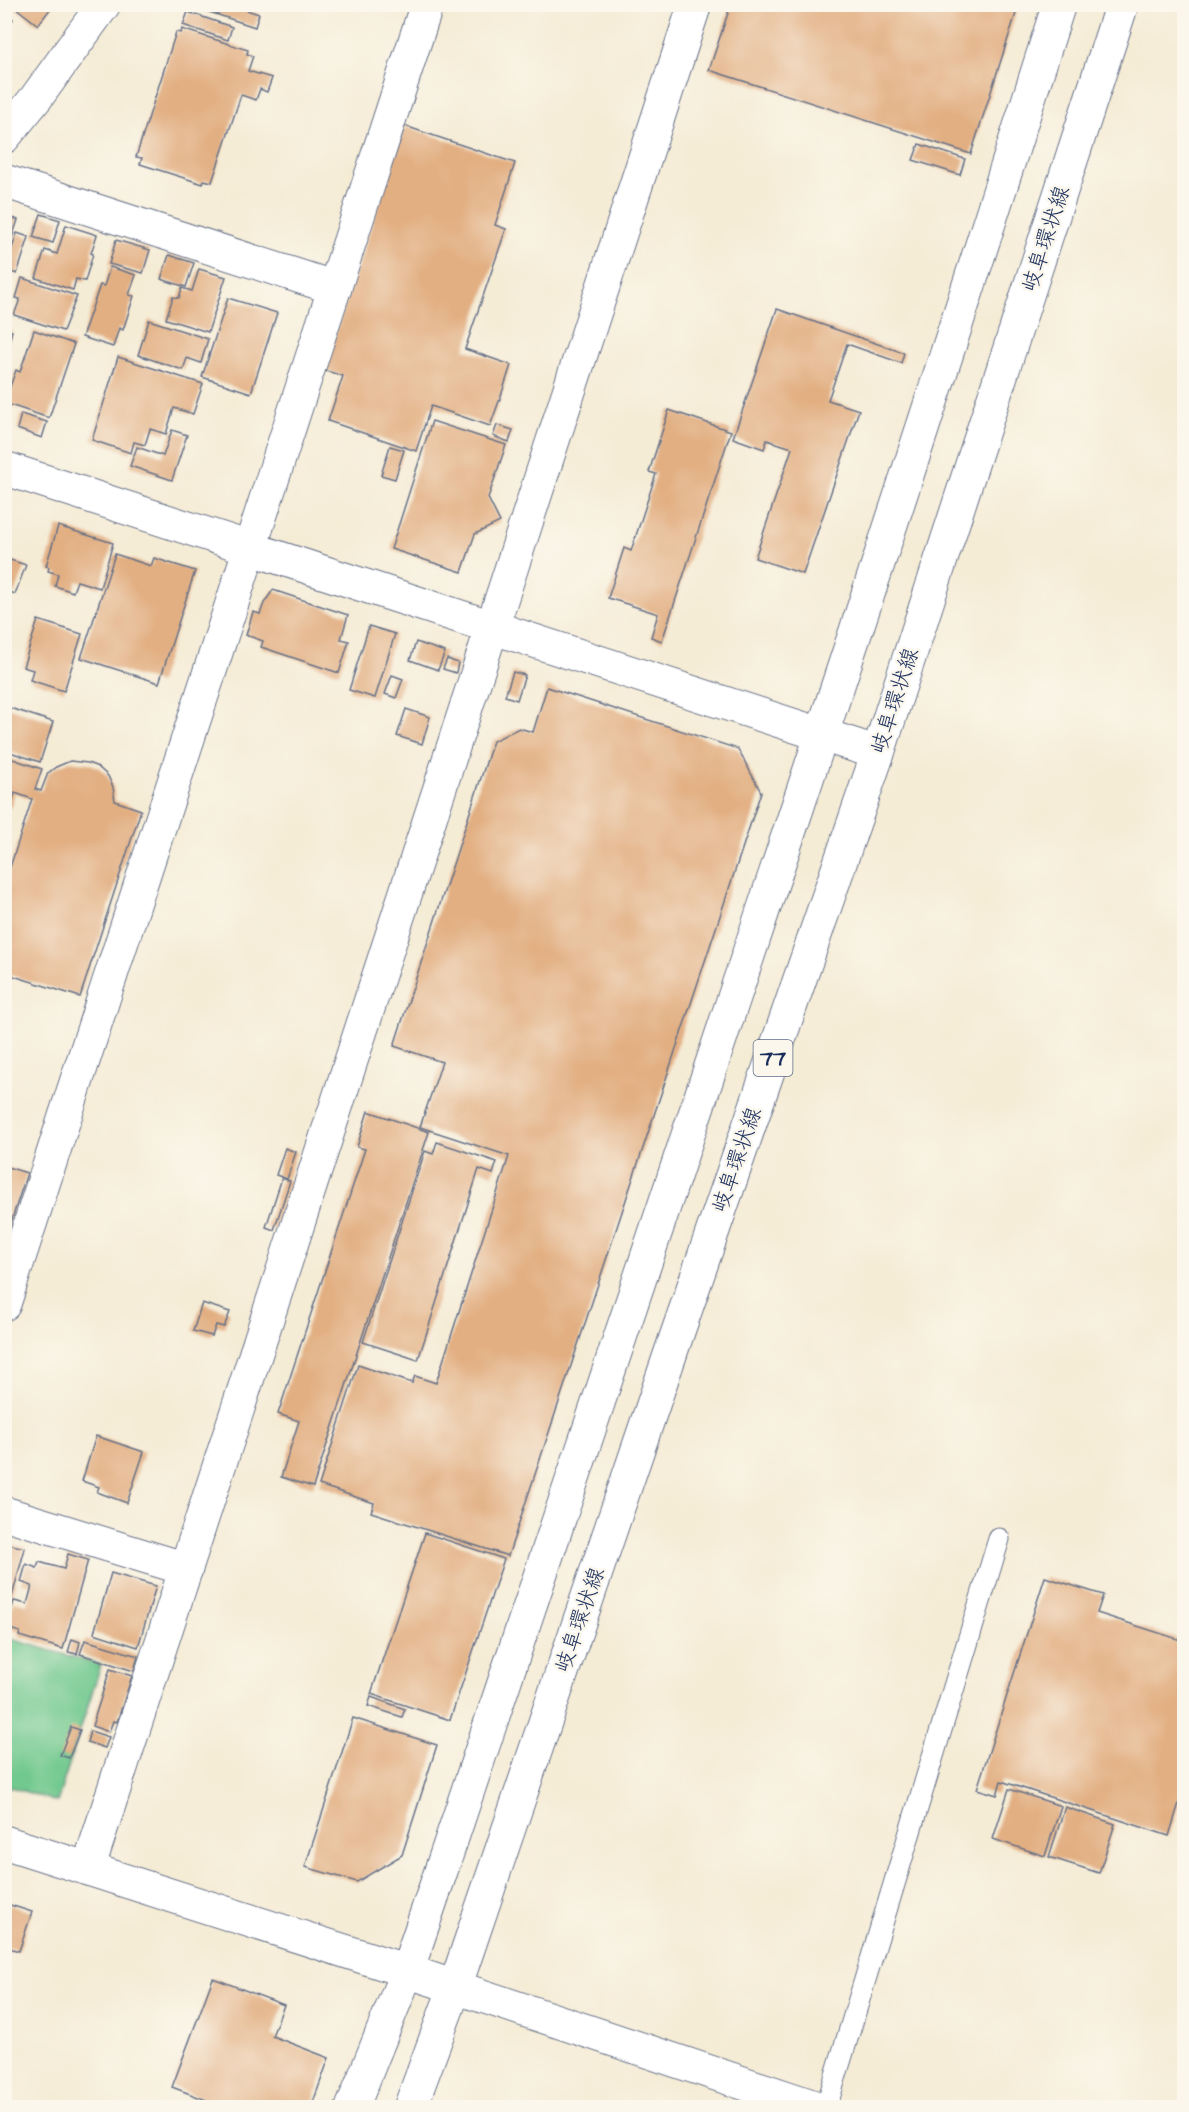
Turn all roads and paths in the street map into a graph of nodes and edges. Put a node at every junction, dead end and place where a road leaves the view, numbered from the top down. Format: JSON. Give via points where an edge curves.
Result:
{"nodes":[{"id":1,"x":104,"y":4,"type":"edge"},
{"id":2,"x":428,"y":4,"type":"edge"},
{"id":3,"x":695,"y":4,"type":"edge"},
{"id":4,"x":1059,"y":4,"type":"edge"},
{"id":5,"x":1122,"y":4,"type":"edge"},
{"id":6,"x":4,"y":137,"type":"edge"},
{"id":7,"x":4,"y":181,"type":"edge"},
{"id":8,"x":334,"y":288,"type":"junction"},
{"id":9,"x":4,"y":468,"type":"edge"},
{"id":10,"x":249,"y":549,"type":"junction"},
{"id":11,"x":493,"y":628,"type":"junction"},
{"id":12,"x":821,"y":735,"type":"junction"},
{"id":13,"x":878,"y":753,"type":"junction"},
{"id":14,"x":4,"y":1304,"type":"edge"},
{"id":15,"x":4,"y":1513,"type":"edge"},
{"id":16,"x":999,"y":1539,"type":"dead end"},
{"id":17,"x":186,"y":1569,"type":"junction"},
{"id":18,"x":4,"y":1842,"type":"edge"},
{"id":19,"x":87,"y":1869,"type":"junction"},
{"id":20,"x":407,"y":1971,"type":"junction"},
{"id":21,"x":455,"y":1987,"type":"junction"},
{"id":22,"x":352,"y":2108,"type":"edge"},
{"id":23,"x":410,"y":2108,"type":"edge"},
{"id":24,"x":818,"y":2108,"type":"edge"},
{"id":25,"x":826,"y":2108,"type":"edge"}],
"edges":[{"from":1,"to":6,"type":"street"},
{"from":2,"to":8,"type":"street"},
{"from":3,"to":11,"type":"street"},
{"from":4,"to":12,"type":"street","number":"77"},
{"from":5,"to":13,"type":"street","name":"岐阜環状線","number":"77"},
{"from":7,"to":8,"type":"street"},
{"from":8,"to":10,"type":"street"},
{"from":9,"to":10,"type":"street"},
{"from":10,"to":11,"type":"street"},
{"from":10,"to":14,"type":"street"},
{"from":11,"to":12,"type":"street"},
{"from":11,"to":17,"type":"street"},
{"from":12,"to":13,"type":"street"},
{"from":12,"to":20,"type":"street","number":"77"},
{"from":13,"to":21,"type":"street","name":"岐阜環状線","number":"77"},
{"from":15,"to":17,"type":"street"},
{"from":16,"to":25,"type":"lane"},
{"from":17,"to":19,"type":"street"},
{"from":18,"to":19,"type":"street"},
{"from":19,"to":20,"type":"street"},
{"from":20,"to":21,"type":"street"},
{"from":20,"to":22,"type":"street","number":"77"},
{"from":21,"to":23,"type":"street","name":"岐阜環状線","number":"77"},
{"from":21,"to":24,"type":"street"}]}
